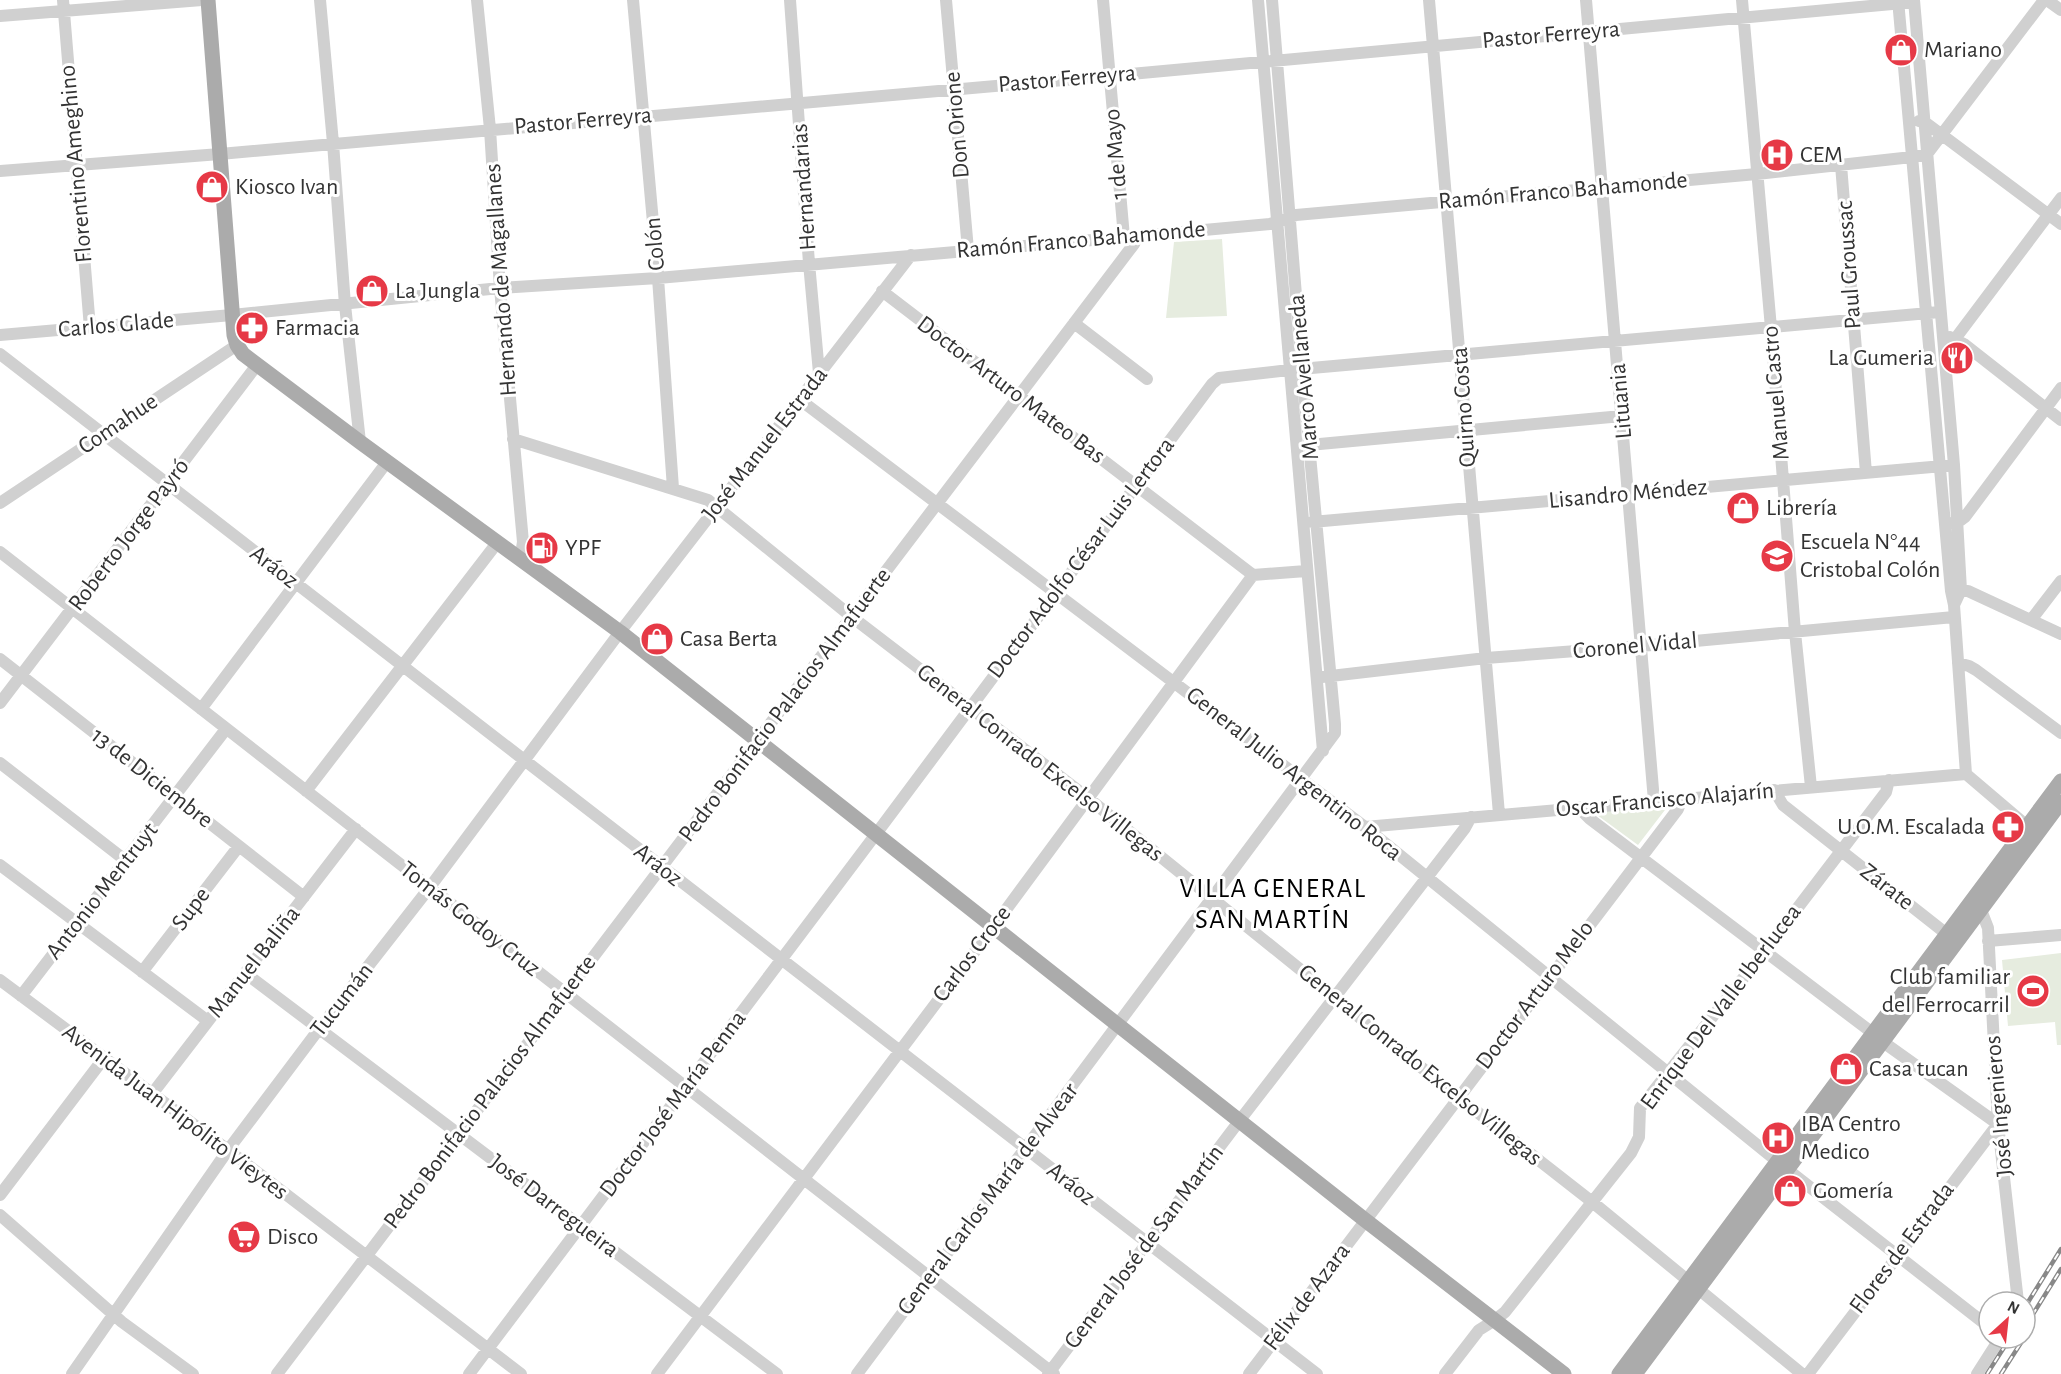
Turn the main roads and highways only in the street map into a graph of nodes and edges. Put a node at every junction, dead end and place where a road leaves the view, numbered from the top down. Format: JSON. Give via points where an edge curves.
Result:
{"nodes":[{"id":1,"x":208,"y":0,"type":"edge"},
{"id":2,"x":2061,"y":781,"type":"edge"},
{"id":3,"x":2061,"y":802,"type":"edge"},
{"id":4,"x":2032,"y":831,"type":"junction"},
{"id":5,"x":1879,"y":1038,"type":"junction"},
{"id":6,"x":1693,"y":1286,"type":"junction"},
{"id":7,"x":1564,"y":1374,"type":"edge"},
{"id":8,"x":1619,"y":1374,"type":"edge"},
{"id":9,"x":1635,"y":1374,"type":"edge"}],
"edges":[{"from":1,"to":7,"type":"main road","via":[[232,315],[237,345],[243,354],[620,632]]},
{"from":2,"to":4,"type":"main road"},
{"from":3,"to":4,"type":"main road"},
{"from":4,"to":5,"type":"main road","via":[[1948,935]]},
{"from":4,"to":5,"type":"main road","via":[[1981,910]]},
{"from":5,"to":6,"type":"main road"},
{"from":6,"to":8,"type":"main road"},
{"from":6,"to":9,"type":"main road"}]}
